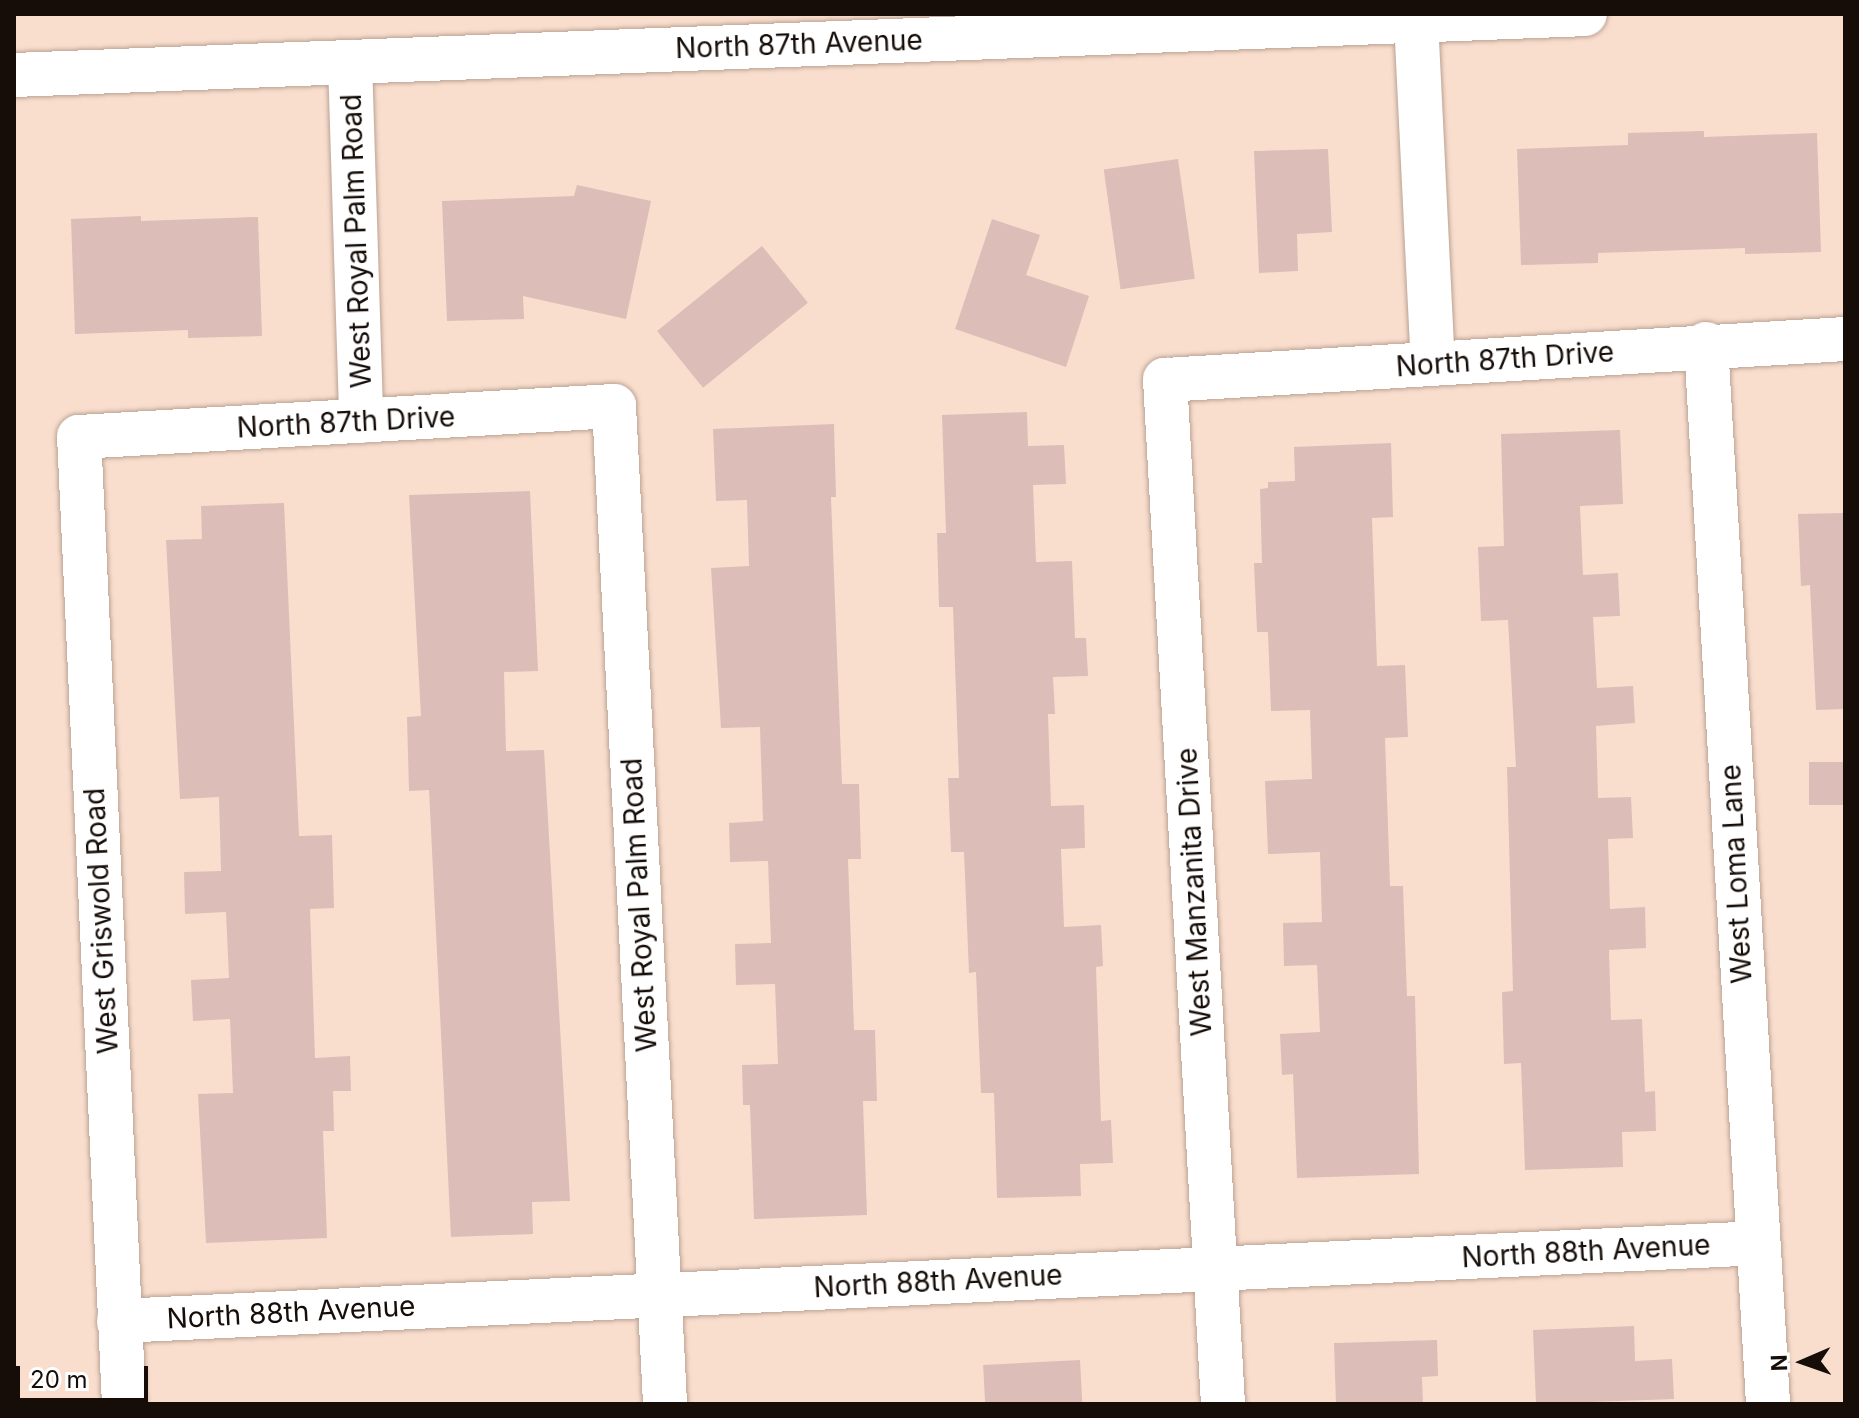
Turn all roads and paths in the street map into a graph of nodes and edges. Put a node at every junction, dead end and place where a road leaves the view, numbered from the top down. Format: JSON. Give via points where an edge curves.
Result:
{"nodes":[{"id":1,"x":1585,"y":14,"type":"edge"},
{"id":2,"x":1416,"y":20,"type":"junction"},
{"id":3,"x":350,"y":62,"type":"junction"},
{"id":4,"x":14,"y":75,"type":"edge"},
{"id":5,"x":1845,"y":339,"type":"edge"},
{"id":6,"x":1706,"y":344,"type":"junction"},
{"id":7,"x":1433,"y":364,"type":"junction"},
{"id":8,"x":1165,"y":380,"type":"joint"},
{"id":9,"x":614,"y":406,"type":"joint"},
{"id":10,"x":361,"y":421,"type":"junction"},
{"id":11,"x":79,"y":437,"type":"joint"},
{"id":12,"x":1758,"y":1243,"type":"junction"},
{"id":13,"x":1215,"y":1268,"type":"junction"},
{"id":14,"x":659,"y":1294,"type":"junction"},
{"id":15,"x":119,"y":1321,"type":"junction"},
{"id":16,"x":124,"y":1404,"type":"edge"},
{"id":17,"x":665,"y":1404,"type":"edge"},
{"id":18,"x":1223,"y":1404,"type":"edge"},
{"id":19,"x":1768,"y":1404,"type":"edge"}],
"edges":[{"from":1,"to":2,"type":"street","name":"North 87th Avenue"},
{"from":2,"to":3,"type":"street","name":"North 87th Avenue"},
{"from":2,"to":7,"type":"street"},
{"from":3,"to":4,"type":"street","name":"North 87th Avenue"},
{"from":3,"to":10,"type":"street","name":"West Royal Palm Road"},
{"from":5,"to":6,"type":"street","name":"North 87th Drive"},
{"from":6,"to":7,"type":"street","name":"North 87th Drive"},
{"from":6,"to":12,"type":"street","name":"West Loma Lane"},
{"from":7,"to":8,"type":"street","name":"North 87th Drive"},
{"from":8,"to":13,"type":"street","name":"West Manzanita Drive"},
{"from":9,"to":10,"type":"street","name":"North 87th Drive"},
{"from":9,"to":14,"type":"street","name":"West Royal Palm Road"},
{"from":10,"to":11,"type":"street","name":"North 87th Drive"},
{"from":11,"to":15,"type":"street","name":"West Griswold Road"},
{"from":12,"to":13,"type":"street","name":"North 88th Avenue"},
{"from":12,"to":19,"type":"street","name":"West Loma Lane"},
{"from":13,"to":14,"type":"street","name":"North 88th Avenue"},
{"from":13,"to":18,"type":"street","name":"West Manzanita Drive"},
{"from":14,"to":15,"type":"street","name":"North 88th Avenue"},
{"from":14,"to":17,"type":"street","name":"West Royal Palm Road"},
{"from":15,"to":16,"type":"street","name":"West Griswold Road"}]}
